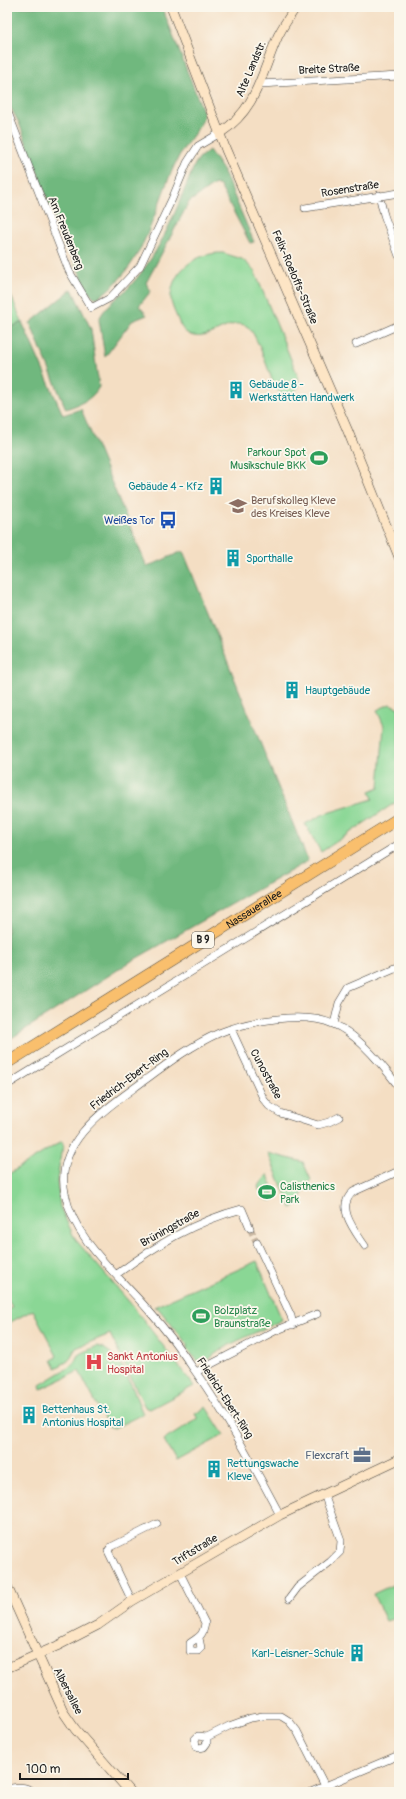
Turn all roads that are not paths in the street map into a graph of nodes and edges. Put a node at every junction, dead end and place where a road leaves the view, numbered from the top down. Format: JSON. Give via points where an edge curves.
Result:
{"nodes":[{"id":1,"x":171,"y":7,"type":"edge"},
{"id":2,"x":296,"y":7,"type":"edge"},
{"id":3,"x":399,"y":76,"type":"edge"},
{"id":4,"x":260,"y":84,"type":"junction"},
{"id":5,"x":7,"y":110,"type":"edge"},
{"id":6,"x":220,"y":133,"type":"junction"},
{"id":7,"x":399,"y":193,"type":"edge"},
{"id":8,"x":379,"y":196,"type":"junction"},
{"id":9,"x":305,"y":208,"type":"dead end"},
{"id":10,"x":399,"y":256,"type":"edge"},
{"id":11,"x":399,"y":325,"type":"edge"},
{"id":12,"x":356,"y":344,"type":"dead end"},
{"id":13,"x":399,"y":557,"type":"edge"},
{"id":14,"x":399,"y":818,"type":"edge"},
{"id":15,"x":399,"y":844,"type":"edge"},
{"id":16,"x":399,"y":966,"type":"edge"},
{"id":17,"x":334,"y":1024,"type":"junction"},
{"id":18,"x":231,"y":1029,"type":"junction"},
{"id":19,"x":7,"y":1063,"type":"edge"},
{"id":20,"x":7,"y":1085,"type":"edge"},
{"id":21,"x":399,"y":1087,"type":"edge"},
{"id":22,"x":339,"y":1117,"type":"dead end"},
{"id":23,"x":399,"y":1172,"type":"edge"},
{"id":24,"x":250,"y":1228,"type":"tunnel mouth"},
{"id":25,"x":257,"y":1243,"type":"tunnel mouth"},
{"id":26,"x":364,"y":1246,"type":"dead end"},
{"id":27,"x":117,"y":1274,"type":"junction"},
{"id":28,"x":317,"y":1314,"type":"dead end"},
{"id":29,"x":293,"y":1325,"type":"junction"},
{"id":30,"x":196,"y":1372,"type":"junction"},
{"id":31,"x":399,"y":1459,"type":"edge"},
{"id":32,"x":324,"y":1494,"type":"junction"},
{"id":33,"x":280,"y":1515,"type":"junction"},
{"id":34,"x":157,"y":1524,"type":"dead end"},
{"id":35,"x":180,"y":1573,"type":"junction"},
{"id":36,"x":7,"y":1586,"type":"edge"},
{"id":37,"x":289,"y":1599,"type":"dead end"},
{"id":38,"x":132,"y":1600,"type":"junction"},
{"id":39,"x":199,"y":1638,"type":"dead end"},
{"id":40,"x":38,"y":1655,"type":"junction"},
{"id":41,"x":7,"y":1668,"type":"edge"},
{"id":42,"x":207,"y":1737,"type":"dead end"},
{"id":43,"x":399,"y":1755,"type":"edge"},
{"id":44,"x":325,"y":1786,"type":"junction"},
{"id":45,"x":7,"y":1790,"type":"edge"},
{"id":46,"x":32,"y":1792,"type":"edge"},
{"id":47,"x":130,"y":1792,"type":"edge"},
{"id":48,"x":311,"y":1792,"type":"edge"}],
"edges":[{"from":1,"to":6,"type":"street","name":"Felix-Roeloffs-Straße"},
{"from":2,"to":4,"type":"street","name":"Alte Landstr.","via":[[278,36]]},
{"from":3,"to":4,"type":"street","name":"Breite Straße"},
{"from":4,"to":6,"type":"street","name":"Alte Landstr.","via":[[243,113]]},
{"from":5,"to":6,"type":"street","name":"Am Freudenberg","via":[[68,271],[91,308],[110,298],[140,266],[187,163],[198,146]]},
{"from":6,"to":13,"type":"street","name":"Felix-Roeloffs-Straße"},
{"from":7,"to":8,"type":"street","name":"Rosenstraße"},
{"from":8,"to":9,"type":"street","name":"Rosenstraße"},
{"from":8,"to":10,"type":"street"},
{"from":11,"to":12,"type":"street"},
{"from":14,"to":19,"type":"main road","name":"Nassauerallee","number":"B 9"},
{"from":15,"to":20,"type":"street","name":"Nassauerallee"},
{"from":16,"to":17,"type":"street","via":[[348,988],[339,1003]]},
{"from":17,"to":18,"type":"street","name":"Friedrich-Ebert-Ring","via":[[291,1018],[268,1020]]},
{"from":17,"to":21,"type":"street","name":"Friedrich-Ebert-Ring","via":[[371,1052]]},
{"from":18,"to":22,"type":"street","name":"Cunostraße","via":[[269,1106],[280,1113],[318,1125]]},
{"from":18,"to":27,"type":"street","name":"Friedrich-Ebert-Ring","via":[[200,1043],[160,1068],[99,1114],[84,1129],[68,1158],[64,1192],[71,1215],[82,1234]]},
{"from":23,"to":26,"type":"street","via":[[347,1197],[345,1206],[348,1219]]},
{"from":24,"to":27,"type":"street","name":"Brüningstraße","via":[[242,1209],[201,1222]]},
{"from":25,"to":29,"type":"street"},
{"from":27,"to":30,"type":"street","name":"Friedrich-Ebert-Ring","via":[[150,1311]]},
{"from":28,"to":29,"type":"street"},
{"from":29,"to":30,"type":"street","via":[[248,1344]]},
{"from":30,"to":33,"type":"street","name":"Friedrich-Ebert-Ring","via":[[245,1450]]},
{"from":31,"to":32,"type":"street","name":"Triftstraße"},
{"from":32,"to":33,"type":"street","name":"Triftstraße"},
{"from":32,"to":37,"type":"street","via":[[341,1541],[340,1552],[298,1587]]},
{"from":33,"to":35,"type":"street","name":"Triftstraße"},
{"from":34,"to":38,"type":"street","via":[[111,1546],[108,1551]]},
{"from":35,"to":38,"type":"street","name":"Triftstraße"},
{"from":35,"to":39,"type":"street","via":[[205,1622]]},
{"from":36,"to":40,"type":"street","name":"Albersallee"},
{"from":38,"to":40,"type":"street","name":"Triftstraße","via":[[98,1625]]},
{"from":40,"to":41,"type":"street","name":"Triftstraße"},
{"from":40,"to":47,"type":"street","name":"Albersallee","via":[[51,1687],[71,1724]]},
{"from":42,"to":44,"type":"street","via":[[251,1718],[281,1716],[297,1731]]},
{"from":43,"to":44,"type":"street"},
{"from":44,"to":48,"type":"street"},
{"from":45,"to":46,"type":"street","via":[[19,1787],[30,1789]]}]}
